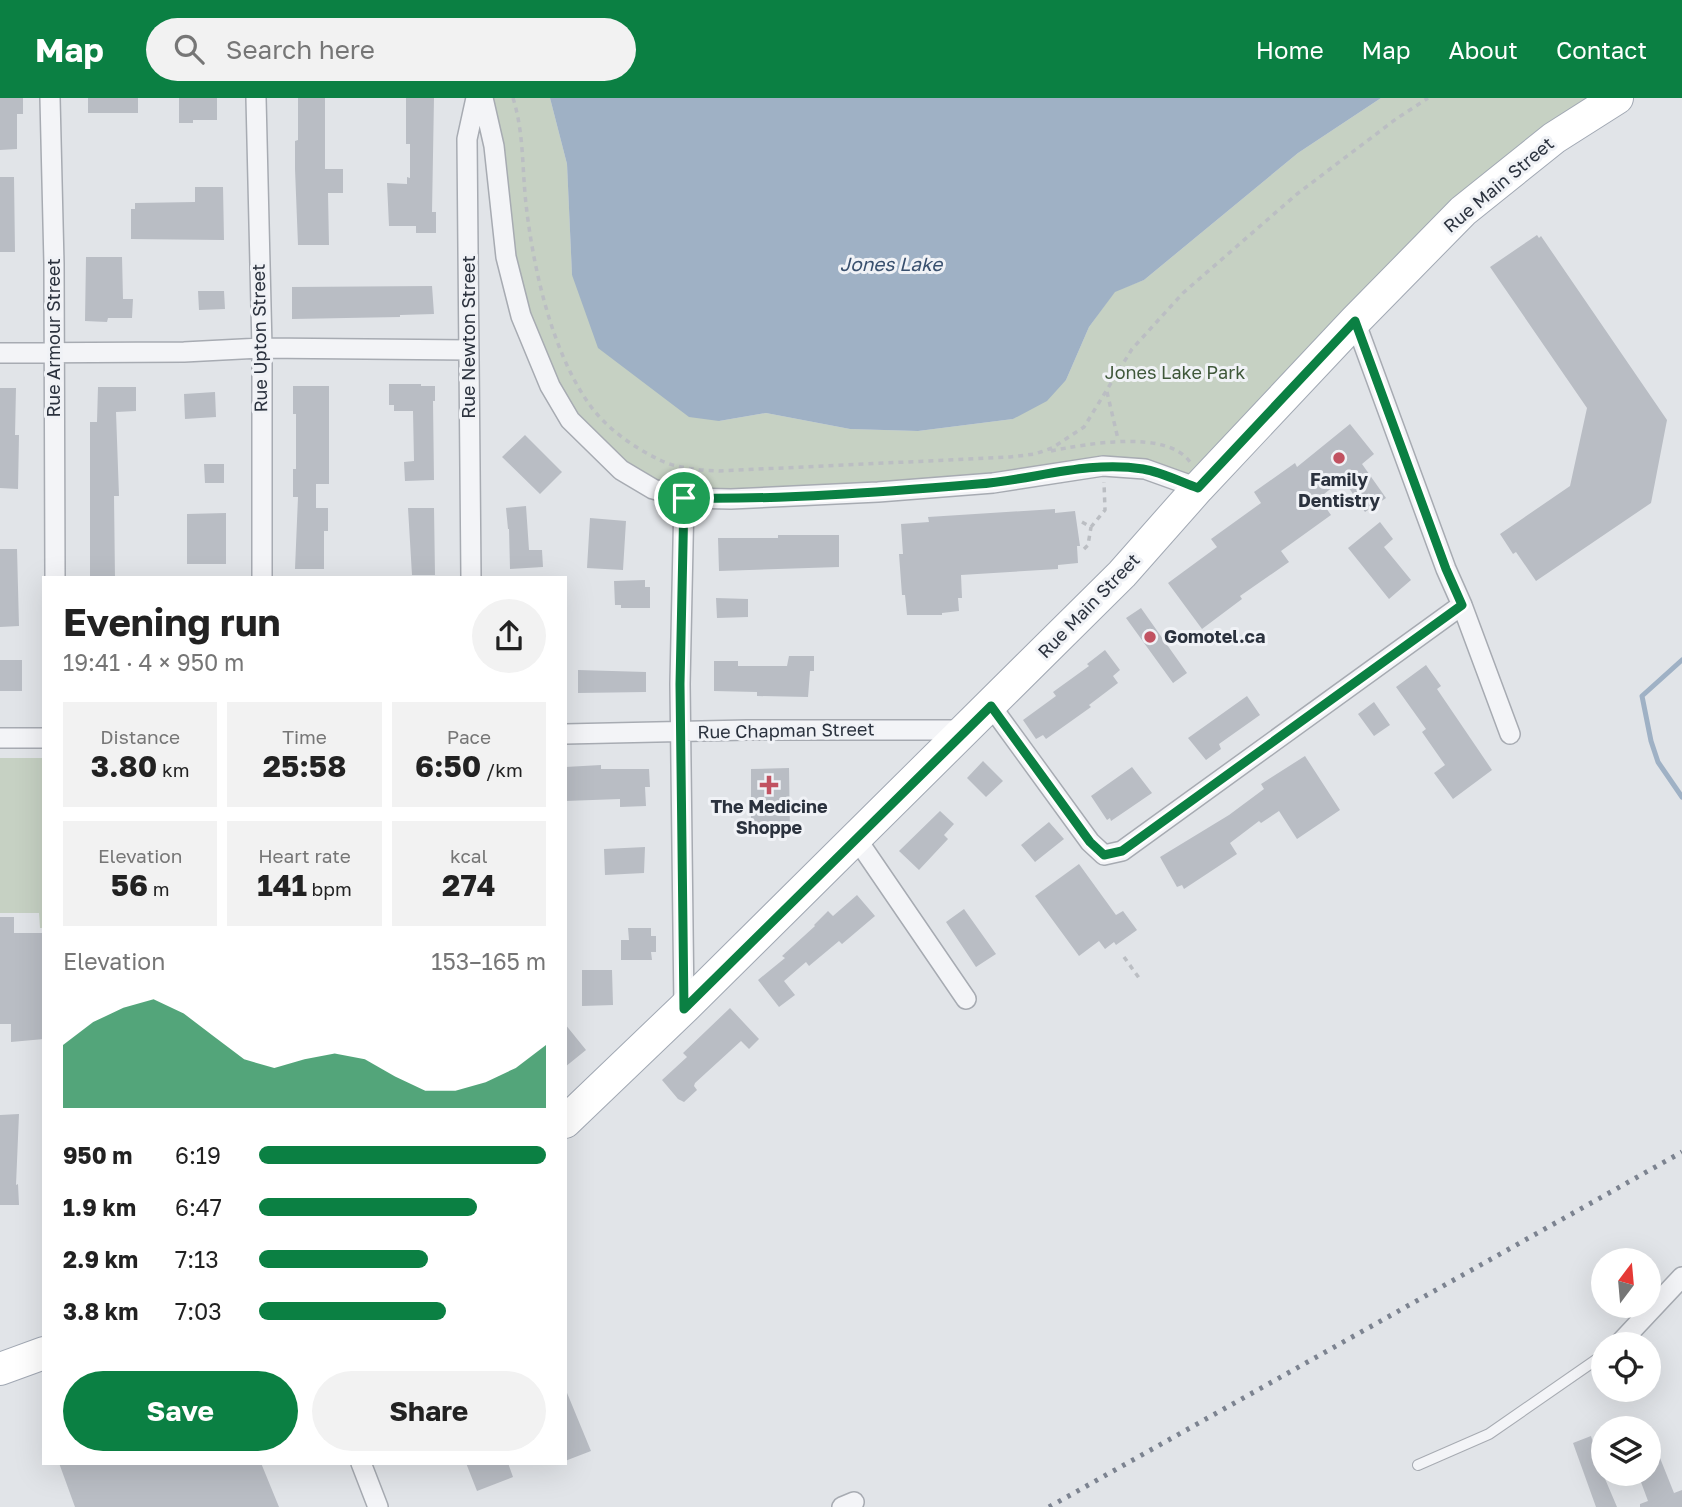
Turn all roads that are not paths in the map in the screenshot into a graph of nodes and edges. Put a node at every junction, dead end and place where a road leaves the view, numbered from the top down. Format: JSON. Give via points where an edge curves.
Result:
{"nodes":[{"id":1,"x":50,"y":98,"type":"edge"},
{"id":2,"x":256,"y":98,"type":"edge"},
{"id":3,"x":476,"y":98,"type":"edge"},
{"id":4,"x":483,"y":98,"type":"edge"},
{"id":5,"x":1617,"y":98,"type":"edge"},
{"id":6,"x":1355,"y":321,"type":"junction"},
{"id":7,"x":262,"y":348,"type":"junction"},
{"id":8,"x":469,"y":350,"type":"junction"},
{"id":9,"x":54,"y":351,"type":"junction"},
{"id":10,"x":0,"y":353,"type":"edge"},
{"id":11,"x":1198,"y":488,"type":"junction"},
{"id":12,"x":684,"y":498,"type":"junction"},
{"id":13,"x":55,"y":576,"type":"edge"},
{"id":14,"x":262,"y":576,"type":"edge"},
{"id":15,"x":471,"y":576,"type":"edge"},
{"id":16,"x":1462,"y":605,"type":"junction"},
{"id":17,"x":991,"y":706,"type":"junction"},
{"id":18,"x":965,"y":730,"type":"junction"},
{"id":19,"x":681,"y":732,"type":"junction"},
{"id":20,"x":567,"y":734,"type":"edge"},
{"id":21,"x":1510,"y":734,"type":"dead end"},
{"id":22,"x":0,"y":738,"type":"edge"},
{"id":23,"x":42,"y":738,"type":"edge"},
{"id":24,"x":856,"y":838,"type":"junction"},
{"id":25,"x":966,"y":999,"type":"dead end"},
{"id":26,"x":684,"y":1009,"type":"junction"},
{"id":27,"x":567,"y":1120,"type":"edge"},
{"id":28,"x":1682,"y":1277,"type":"edge"},
{"id":29,"x":1630,"y":1332,"type":"edge"},
{"id":30,"x":42,"y":1354,"type":"edge"},
{"id":31,"x":1591,"y":1363,"type":"edge"},
{"id":32,"x":0,"y":1369,"type":"edge"},
{"id":33,"x":362,"y":1465,"type":"edge"},
{"id":34,"x":1418,"y":1465,"type":"dead end"},
{"id":35,"x":378,"y":1507,"type":"edge"}],
"edges":[{"from":1,"to":9,"type":"street","name":"Rue Armour Street"},
{"from":2,"to":7,"type":"street","name":"Rue Upton Street"},
{"from":3,"to":8,"type":"street","name":"Rue Newton Street","via":[[467,139]]},
{"from":4,"to":12,"type":"street","via":[[495,146],[506,257],[521,316],[550,386],[570,420],[621,470],[653,489]]},
{"from":5,"to":6,"type":"main road","name":"Rue Main Street","via":[[1554,138],[1463,211]]},
{"from":6,"to":11,"type":"main road","name":"Rue Main Street"},
{"from":6,"to":16,"type":"street"},
{"from":7,"to":8,"type":"street"},
{"from":7,"to":9,"type":"street"},
{"from":7,"to":14,"type":"street","name":"Rue Upton Street"},
{"from":8,"to":15,"type":"street","name":"Rue Newton Street"},
{"from":9,"to":10,"type":"street"},
{"from":9,"to":13,"type":"street","name":"Rue Armour Street"},
{"from":11,"to":12,"type":"street","via":[[1145,469],[1103,466],[954,486]]},
{"from":11,"to":17,"type":"main road","name":"Rue Main Street","via":[[1122,574]]},
{"from":12,"to":19,"type":"street"},
{"from":16,"to":17,"type":"street","via":[[1122,851],[1104,855]]},
{"from":16,"to":21,"type":"street"},
{"from":17,"to":18,"type":"main road","name":"Rue Main Street"},
{"from":18,"to":19,"type":"street","name":"Rue Chapman Street"},
{"from":18,"to":24,"type":"main road","name":"Rue Main Street"},
{"from":19,"to":20,"type":"street","name":"Rue Chapman Street"},
{"from":19,"to":26,"type":"street"},
{"from":22,"to":23,"type":"street"},
{"from":24,"to":25,"type":"street"},
{"from":24,"to":26,"type":"main road","name":"Rue Main Street"},
{"from":26,"to":27,"type":"main road","name":"Rue Main Street"},
{"from":28,"to":29,"type":"street"},
{"from":30,"to":32,"type":"main road"},
{"from":31,"to":34,"type":"lane","via":[[1489,1434]]},
{"from":33,"to":35,"type":"street"}]}
